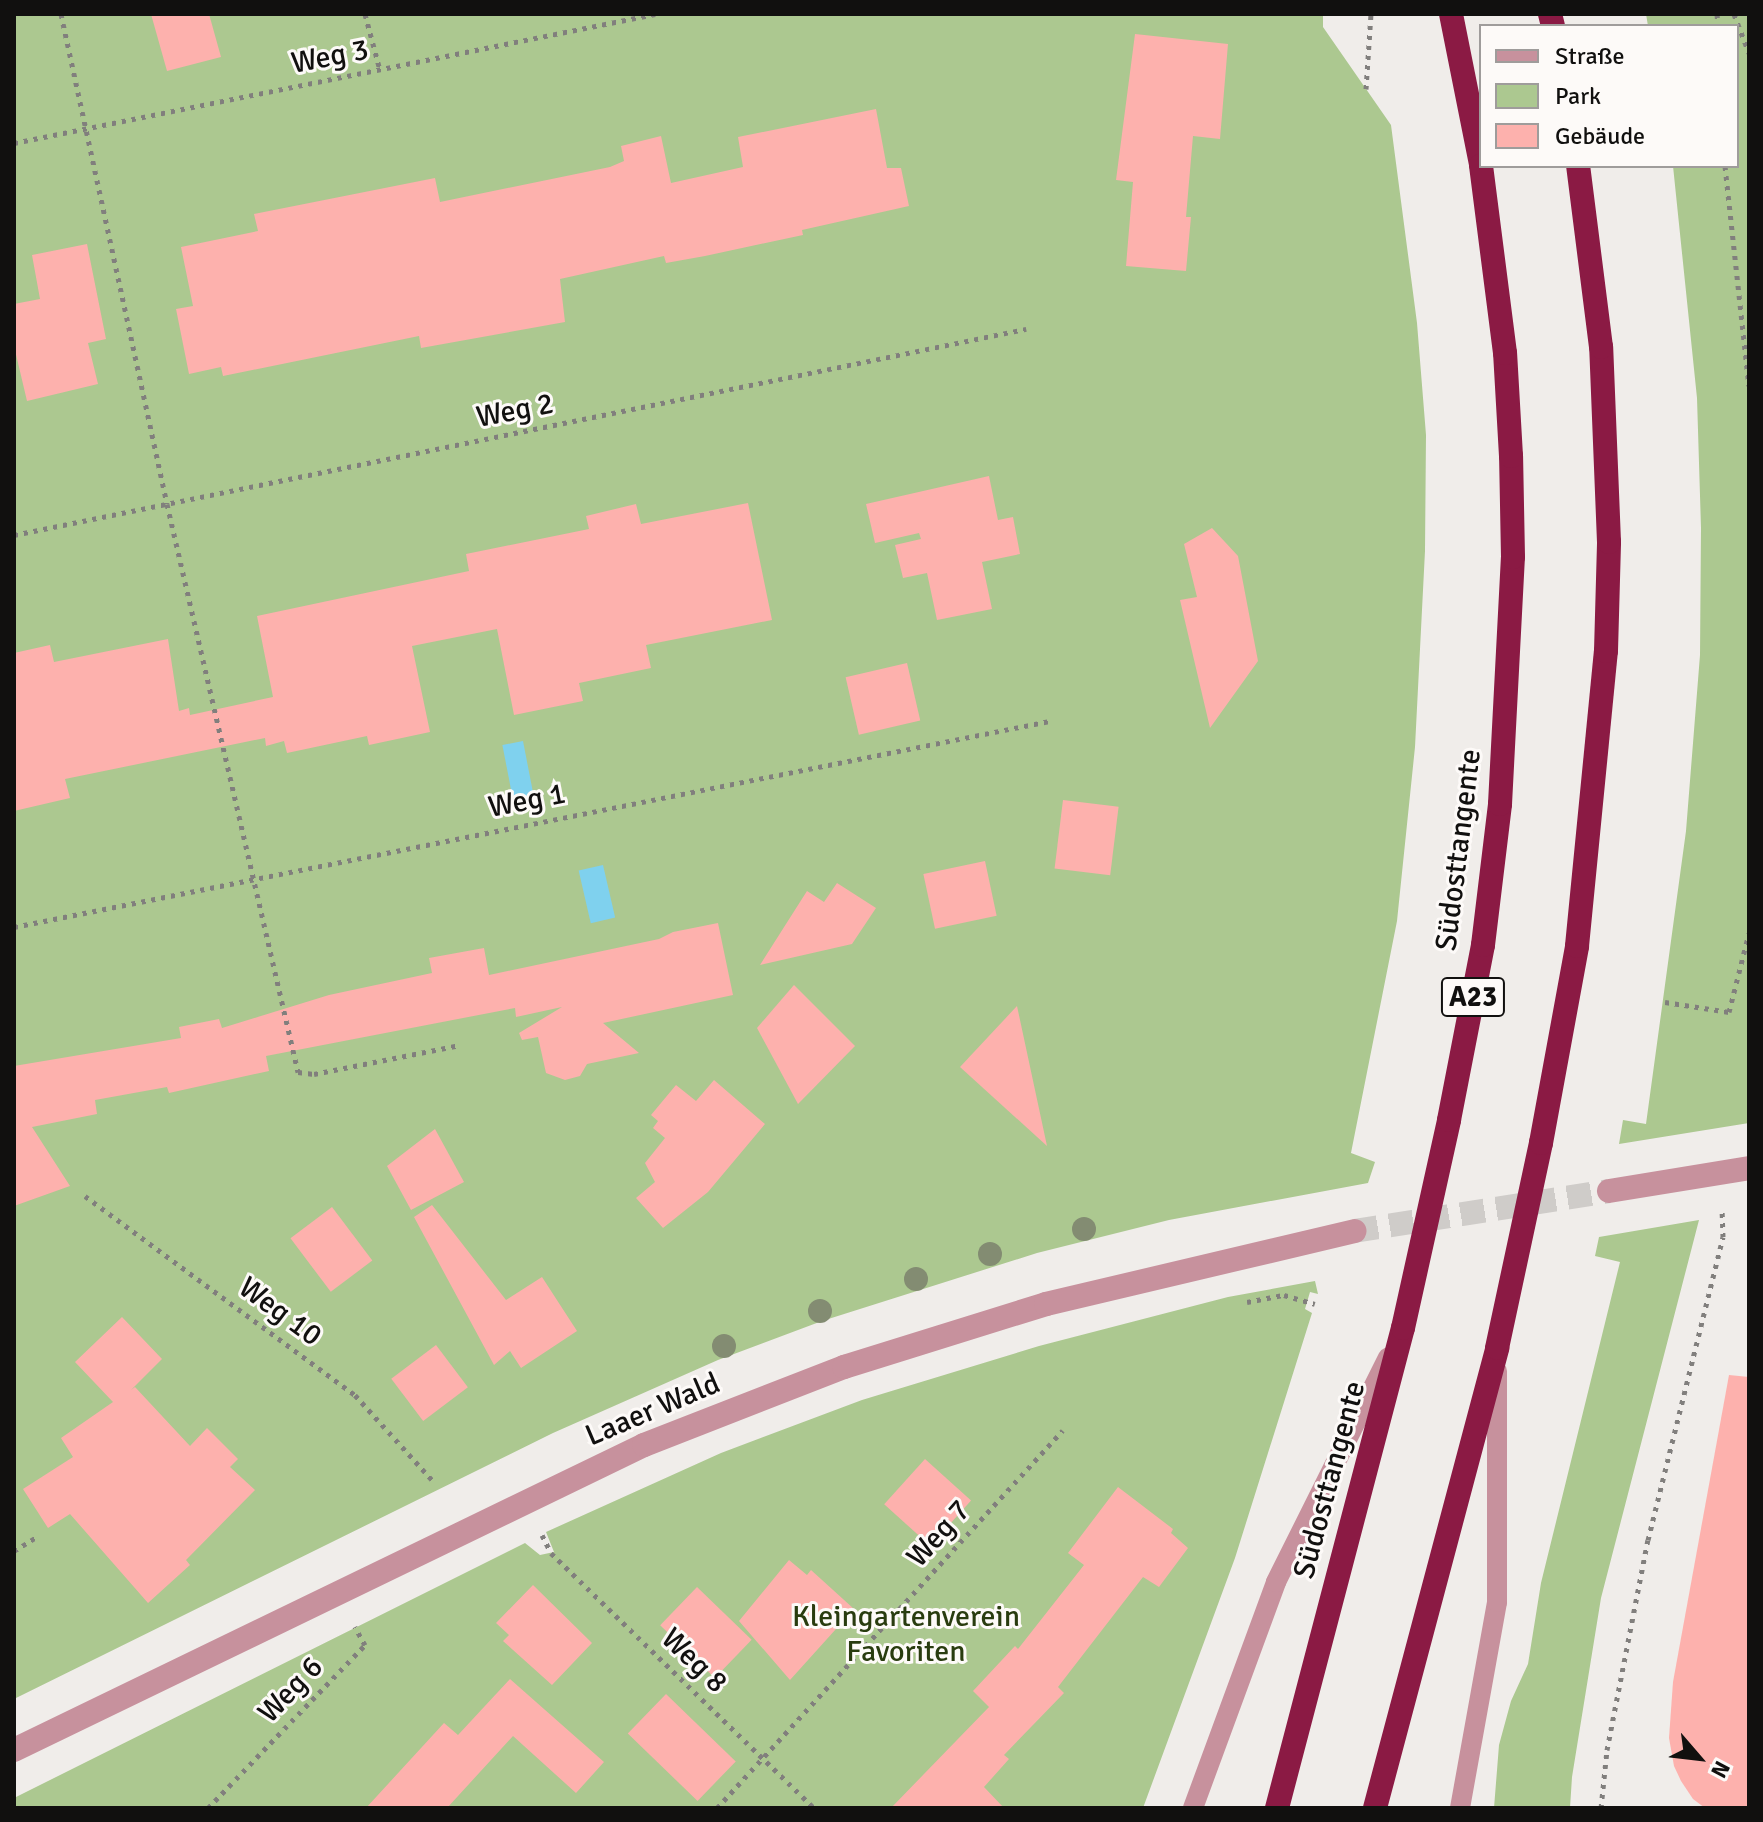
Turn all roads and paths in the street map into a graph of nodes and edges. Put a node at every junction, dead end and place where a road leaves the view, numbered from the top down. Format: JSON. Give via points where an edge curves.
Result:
{"nodes":[{"id":1,"x":61,"y":14,"type":"edge"},
{"id":2,"x":365,"y":14,"type":"edge"},
{"id":3,"x":655,"y":14,"type":"edge"},
{"id":4,"x":1371,"y":14,"type":"edge"},
{"id":5,"x":1451,"y":14,"type":"edge"},
{"id":6,"x":1739,"y":27,"type":"edge"},
{"id":7,"x":1749,"y":53,"type":"edge"},
{"id":8,"x":380,"y":70,"type":"junction"},
{"id":9,"x":1366,"y":89,"type":"dead end"},
{"id":10,"x":84,"y":128,"type":"junction"},
{"id":11,"x":14,"y":143,"type":"edge"},
{"id":12,"x":1479,"y":155,"type":"edge"},
{"id":13,"x":1481,"y":168,"type":"edge"},
{"id":14,"x":1578,"y":168,"type":"edge"},
{"id":15,"x":1725,"y":168,"type":"edge"},
{"id":16,"x":1026,"y":329,"type":"dead end"},
{"id":17,"x":1749,"y":386,"type":"edge"},
{"id":18,"x":167,"y":504,"type":"junction"},
{"id":19,"x":14,"y":535,"type":"edge"},
{"id":20,"x":1050,"y":721,"type":"dead end"},
{"id":21,"x":253,"y":877,"type":"junction"},
{"id":22,"x":14,"y":927,"type":"edge"},
{"id":23,"x":1749,"y":933,"type":"edge"},
{"id":24,"x":1665,"y":1002,"type":"dead end"},
{"id":25,"x":460,"y":1045,"type":"dead end"},
{"id":26,"x":1749,"y":1168,"type":"edge"},
{"id":27,"x":1721,"y":1173,"type":"junction"},
{"id":28,"x":1609,"y":1191,"type":"tunnel mouth"},
{"id":29,"x":85,"y":1196,"type":"dead end"},
{"id":30,"x":1354,"y":1231,"type":"tunnel mouth"},
{"id":31,"x":1247,"y":1302,"type":"dead end"},
{"id":32,"x":1315,"y":1304,"type":"dead end"},
{"id":33,"x":1403,"y":1328,"type":"junction"},
{"id":34,"x":1497,"y":1348,"type":"junction"},
{"id":35,"x":1063,"y":1430,"type":"dead end"},
{"id":36,"x":432,"y":1480,"type":"dead end"},
{"id":37,"x":35,"y":1538,"type":"dead end"},
{"id":38,"x":546,"y":1543,"type":"dead end"},
{"id":39,"x":14,"y":1551,"type":"edge"},
{"id":40,"x":336,"y":1595,"type":"junction"},
{"id":41,"x":14,"y":1750,"type":"edge"},
{"id":42,"x":764,"y":1760,"type":"junction"},
{"id":43,"x":208,"y":1808,"type":"edge"},
{"id":44,"x":717,"y":1808,"type":"edge"},
{"id":45,"x":814,"y":1808,"type":"edge"},
{"id":46,"x":1193,"y":1808,"type":"edge"},
{"id":47,"x":1277,"y":1808,"type":"edge"},
{"id":48,"x":1375,"y":1808,"type":"edge"},
{"id":49,"x":1460,"y":1808,"type":"edge"},
{"id":50,"x":1601,"y":1808,"type":"edge"}],
"edges":[{"from":1,"to":10,"type":"path"},
{"from":2,"to":8,"type":"path"},
{"from":3,"to":8,"type":"path","name":"Weg 3"},
{"from":4,"to":9,"type":"path"},
{"from":5,"to":12,"type":"highway","name":"Südosttangente","number":"A23"},
{"from":6,"to":7,"type":"path"},
{"from":8,"to":10,"type":"path","name":"Weg 3"},
{"from":10,"to":11,"type":"path","name":"Weg 3"},
{"from":10,"to":18,"type":"path"},
{"from":13,"to":33,"type":"highway","name":"Südosttangente","number":"A23","via":[[1504,339],[1511,456],[1513,557],[1500,804],[1483,945]]},
{"from":14,"to":34,"type":"highway","via":[[1601,347],[1607,453],[1606,651],[1577,946]]},
{"from":15,"to":17,"type":"path"},
{"from":16,"to":18,"type":"path","name":"Weg 2"},
{"from":18,"to":19,"type":"path","name":"Weg 2"},
{"from":18,"to":21,"type":"path"},
{"from":20,"to":21,"type":"path","name":"Weg 1"},
{"from":21,"to":22,"type":"path","name":"Weg 1"},
{"from":21,"to":25,"type":"path","via":[[298,1072],[314,1074]]},
{"from":23,"to":24,"type":"path","via":[[1729,1012]]},
{"from":26,"to":27,"type":"street"},
{"from":27,"to":28,"type":"street"},
{"from":27,"to":50,"type":"path","via":[[1723,1237],[1648,1540],[1607,1750]]},
{"from":29,"to":36,"type":"path","name":"Weg 10","via":[[355,1395]]},
{"from":30,"to":40,"type":"street","name":"Laaer Wald","via":[[1046,1304],[844,1367],[644,1445]]},
{"from":31,"to":32,"type":"path","via":[[1284,1295]]},
{"from":33,"to":46,"type":"lane","via":[[1276,1582]]},
{"from":33,"to":47,"type":"highway","name":"Südosttangente","number":"A23"},
{"from":34,"to":48,"type":"highway"},
{"from":34,"to":49,"type":"lane","via":[[1497,1602]]},
{"from":35,"to":42,"type":"path","name":"Weg 7"},
{"from":37,"to":39,"type":"path"},
{"from":38,"to":42,"type":"path","name":"Weg 8"},
{"from":40,"to":41,"type":"street","name":"Laaer Wald"},
{"from":40,"to":43,"type":"path","name":"Weg 6","via":[[365,1645]]},
{"from":42,"to":44,"type":"path","name":"Weg 7"},
{"from":42,"to":45,"type":"path","name":"Weg 8"}]}
